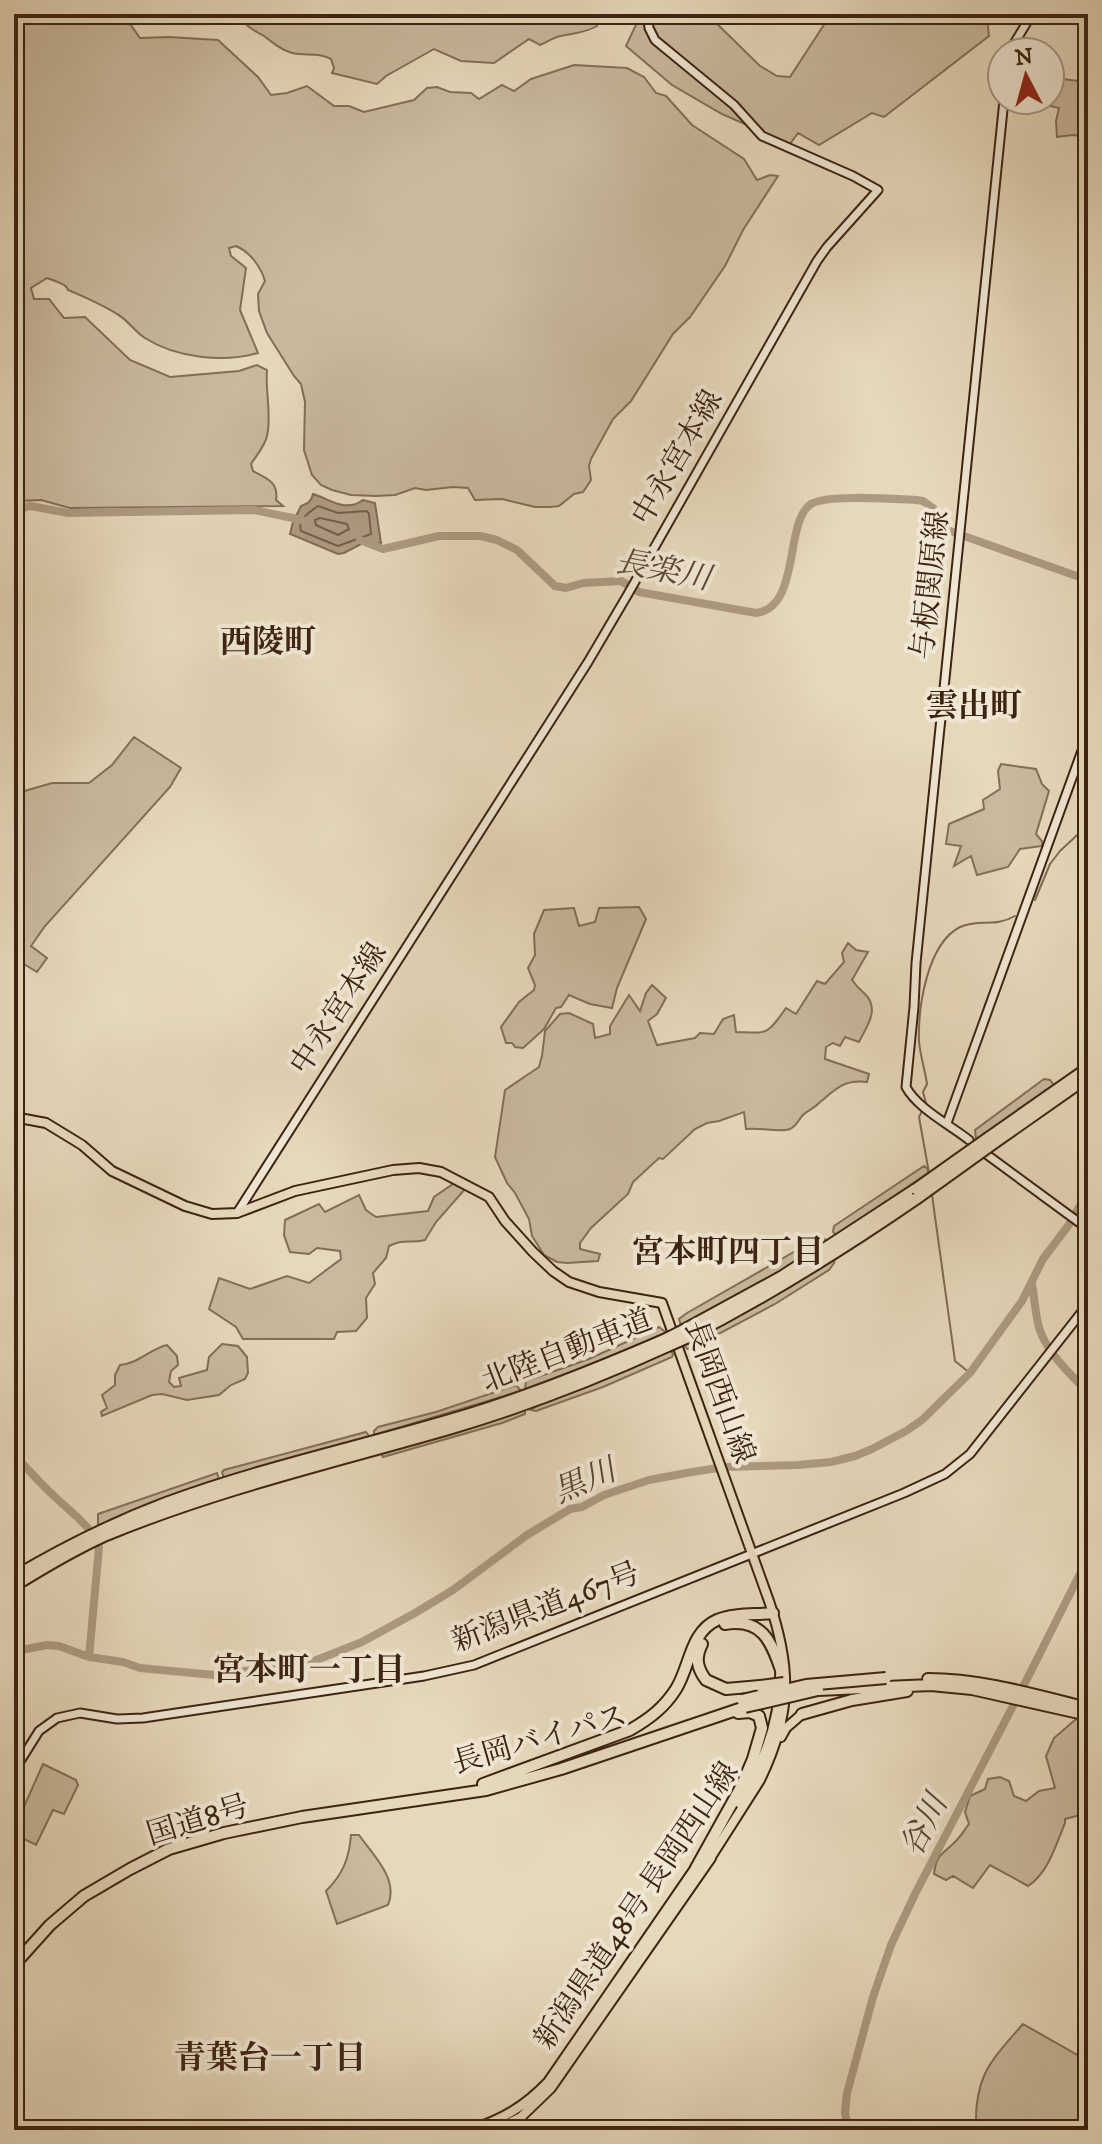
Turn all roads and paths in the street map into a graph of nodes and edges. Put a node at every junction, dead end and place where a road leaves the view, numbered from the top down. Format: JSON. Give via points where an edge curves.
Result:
{"nodes":[{"id":1,"x":647,"y":14,"type":"edge"},
{"id":2,"x":1032,"y":14,"type":"edge"},
{"id":3,"x":1019,"y":36,"type":"edge"},
{"id":4,"x":1002,"y":116,"type":"edge"},
{"id":5,"x":1088,"y":734,"type":"edge"},
{"id":6,"x":1088,"y":1068,"type":"edge"},
{"id":7,"x":1088,"y":1077,"type":"edge"},
{"id":8,"x":14,"y":1117,"type":"edge"},
{"id":9,"x":947,"y":1123,"type":"junction"},
{"id":10,"x":969,"y":1140,"type":"dead end"},
{"id":11,"x":991,"y":1140,"type":"junction"},
{"id":12,"x":986,"y":1154,"type":"dead end"},
{"id":13,"x":237,"y":1213,"type":"junction"},
{"id":14,"x":1085,"y":1226,"type":"edge"},
{"id":15,"x":1088,"y":1304,"type":"edge"},
{"id":16,"x":62,"y":1554,"type":"junction"},
{"id":17,"x":753,"y":1554,"type":"junction"},
{"id":18,"x":14,"y":1577,"type":"edge"},
{"id":19,"x":14,"y":1586,"type":"edge"},
{"id":20,"x":774,"y":1615,"type":"junction"},
{"id":21,"x":781,"y":1670,"type":"junction"},
{"id":22,"x":886,"y":1678,"type":"junction"},
{"id":23,"x":972,"y":1689,"type":"junction"},
{"id":24,"x":778,"y":1692,"type":"junction"},
{"id":25,"x":1008,"y":1692,"type":"junction"},
{"id":26,"x":1027,"y":1697,"type":"junction"},
{"id":27,"x":743,"y":1703,"type":"junction"},
{"id":28,"x":784,"y":1707,"type":"junction"},
{"id":29,"x":1088,"y":1708,"type":"edge"},
{"id":30,"x":802,"y":1714,"type":"junction"},
{"id":31,"x":1088,"y":1715,"type":"edge"},
{"id":32,"x":571,"y":1765,"type":"junction"},
{"id":33,"x":14,"y":1771,"type":"edge"},
{"id":34,"x":483,"y":1784,"type":"junction"},
{"id":35,"x":431,"y":1797,"type":"junction"},
{"id":36,"x":709,"y":1860,"type":"junction"},
{"id":37,"x":696,"y":1868,"type":"junction"},
{"id":38,"x":14,"y":1965,"type":"edge"},
{"id":39,"x":470,"y":2130,"type":"edge"},
{"id":40,"x":495,"y":2130,"type":"edge"}],
"edges":[{"from":1,"to":13,"type":"main road","name":"中永宮本線","via":[[655,40],[729,101],[759,134],[878,190],[817,261],[588,662]]},
{"from":2,"to":3,"type":"main road"},
{"from":4,"to":9,"type":"main road","name":"与板関原線","via":[[906,1087]]},
{"from":5,"to":9,"type":"main road"},
{"from":6,"to":11,"type":"highway","name":"北陸自動車道"},
{"from":7,"to":11,"type":"highway","name":"北陸自動車道"},
{"from":8,"to":13,"type":"main road","name":"長岡西山線","via":[[46,1123],[112,1171],[185,1206],[212,1214]]},
{"from":9,"to":10,"type":"main road","name":"与板関原線"},
{"from":11,"to":16,"type":"highway","name":"北陸自動車道","bridge":true,"via":[[739,1311],[607,1373],[512,1409],[219,1493],[101,1534]]},
{"from":12,"to":14,"type":"main road"},
{"from":13,"to":17,"type":"main road","name":"長岡西山線","via":[[295,1191],[393,1170],[432,1170],[489,1197],[519,1237],[561,1277],[591,1290],[662,1303]]},
{"from":15,"to":17,"type":"main road","name":"新潟県道467号","via":[[957,1466]]},
{"from":16,"to":18,"type":"highway","name":"北陸自動車道"},
{"from":16,"to":19,"type":"highway","name":"北陸自動車道"},
{"from":17,"to":20,"type":"main road","name":"長岡西山線"},
{"from":17,"to":33,"type":"main road","name":"新潟県道467号","via":[[493,1659],[443,1672],[143,1718],[80,1713],[57,1718],[39,1731]]},
{"from":20,"to":21,"type":"main road","name":"新潟県道48号 長岡西山線"},
{"from":20,"to":28,"type":"main road","name":"長岡西山線","via":[[786,1664]]},
{"from":20,"to":34,"type":"highway","via":[[717,1620],[706,1628],[677,1687],[661,1708],[630,1730]]},
{"from":21,"to":22,"type":"highway","bridge":true,"via":[[769,1640],[755,1627],[733,1623],[709,1632],[697,1658],[706,1680],[726,1689]]},
{"from":21,"to":24,"type":"main road","name":"新潟県道48号 長岡西山線"},
{"from":22,"to":25,"type":"highway","name":"長岡バイパス","via":[[965,1681]]},
{"from":22,"to":27,"type":"highway","name":"長岡バイパス","bridge":true,"via":[[806,1685]]},
{"from":23,"to":25,"type":"highway","name":"長岡バイパス"},
{"from":23,"to":27,"type":"highway","name":"長岡バイパス","bridge":true,"via":[[931,1685],[818,1690]]},
{"from":23,"to":30,"type":"highway","via":[[897,1692]]},
{"from":24,"to":28,"type":"main road"},
{"from":24,"to":37,"type":"main road","name":"新潟県道48号 長岡西山線","via":[[771,1737],[758,1772]]},
{"from":25,"to":26,"type":"highway","name":"長岡バイパス"},
{"from":26,"to":29,"type":"highway","name":"長岡バイパス"},
{"from":26,"to":31,"type":"highway","name":"長岡バイパス"},
{"from":27,"to":32,"type":"highway","name":"長岡バイパス"},
{"from":27,"to":34,"type":"highway","name":"長岡バイパス"},
{"from":28,"to":30,"type":"main road"},
{"from":28,"to":36,"type":"main road","name":"長岡西山線","via":[[760,1780]]},
{"from":30,"to":36,"type":"main road","name":"新潟県道48号 長岡西山線","via":[[786,1728],[760,1788]]},
{"from":32,"to":35,"type":"highway","name":"長岡バイパス","via":[[486,1790]]},
{"from":32,"to":37,"type":"highway","via":[[739,1713],[757,1714],[762,1728],[753,1759]]},
{"from":34,"to":35,"type":"highway","name":"長岡バイパス"},
{"from":35,"to":38,"type":"highway","name":"国道8号","via":[[302,1817],[169,1849],[75,1903]]},
{"from":36,"to":40,"type":"main road","name":"新潟県道48号 長岡西山線","via":[[551,2088],[521,2117]]},
{"from":37,"to":39,"type":"main road","name":"新潟県道48号 長岡西山線","via":[[548,2082],[508,2115]]}]}
